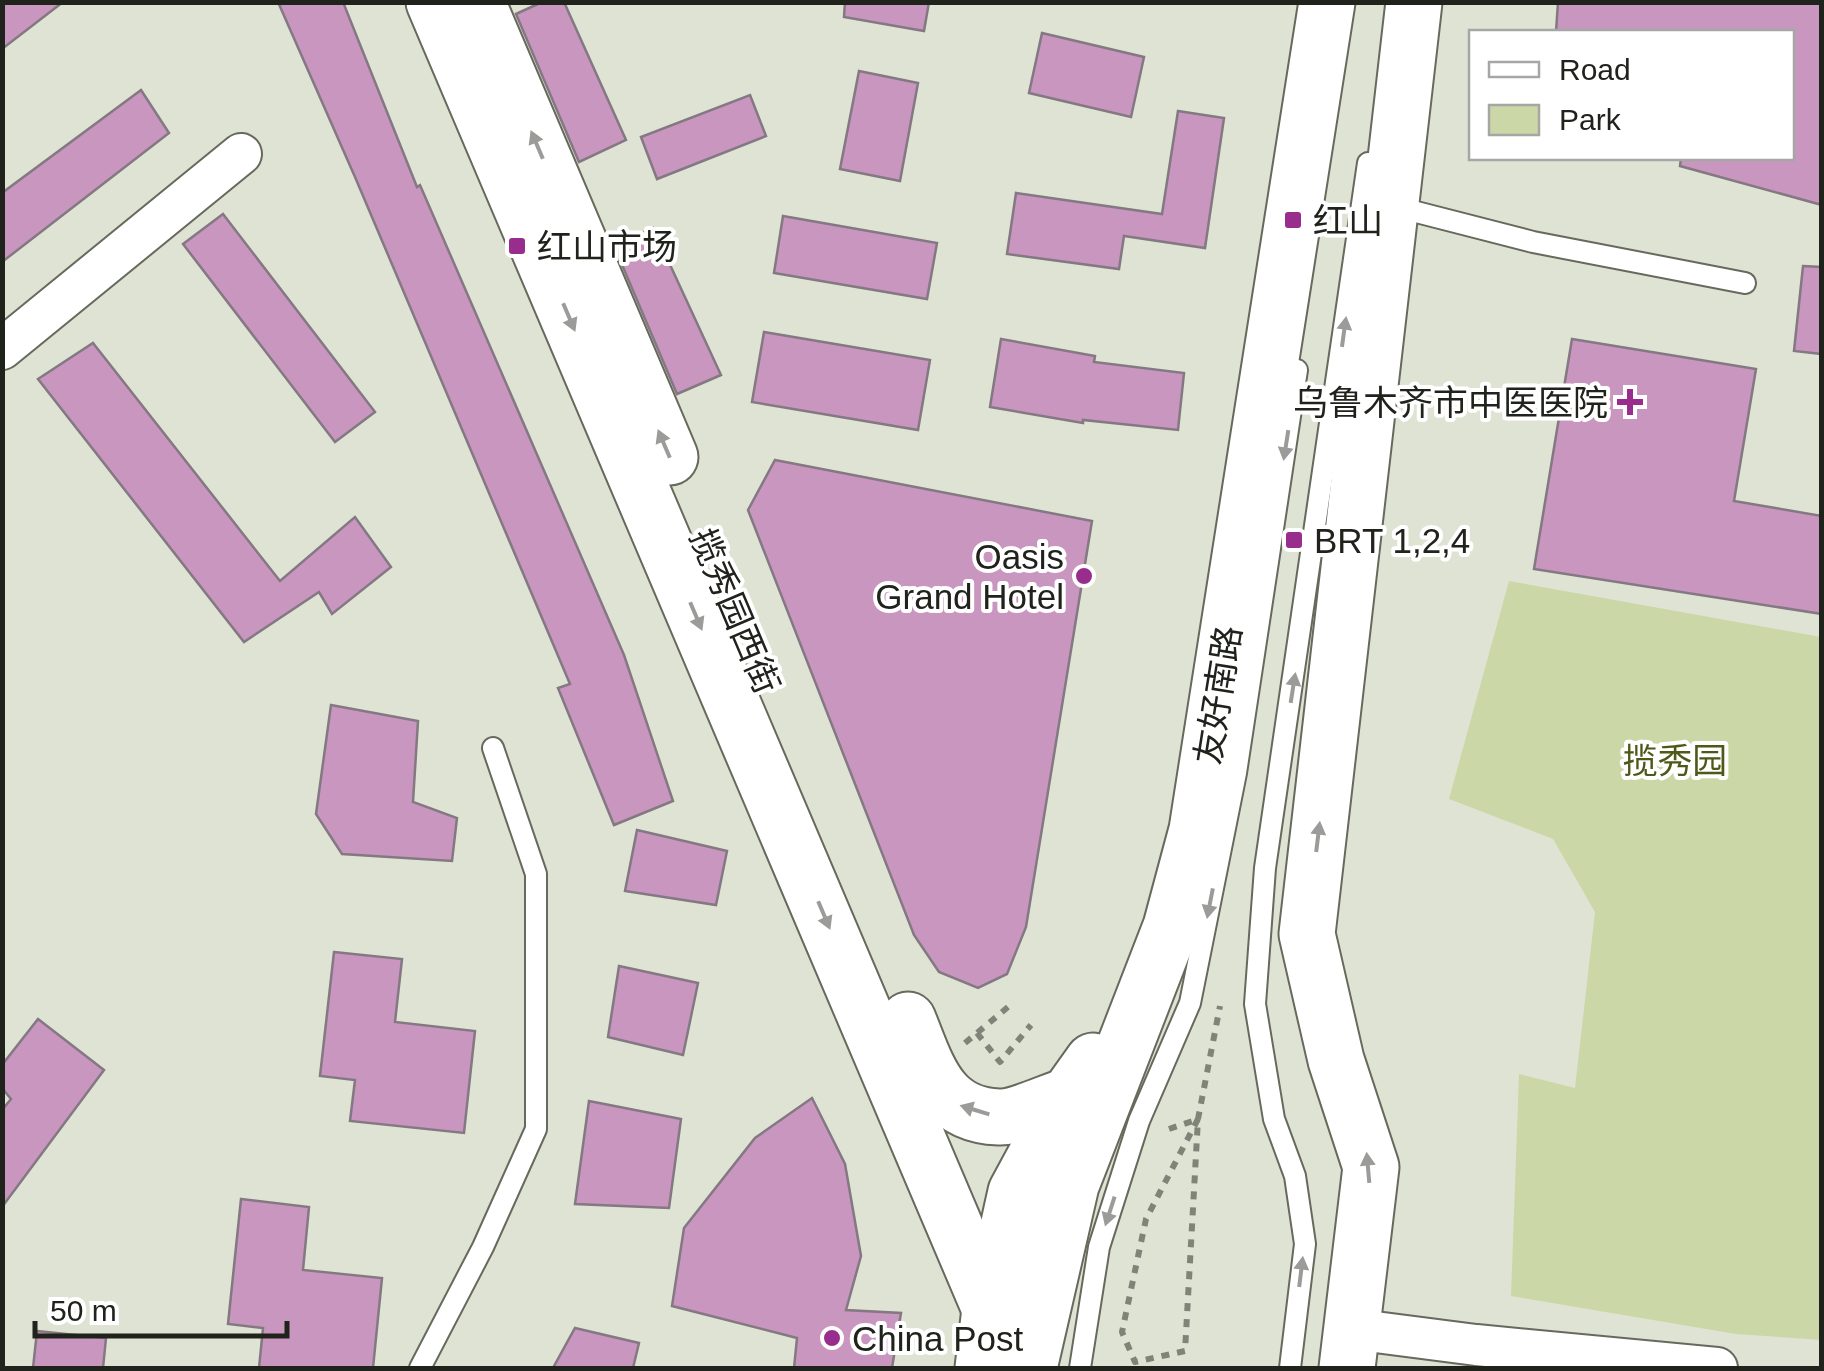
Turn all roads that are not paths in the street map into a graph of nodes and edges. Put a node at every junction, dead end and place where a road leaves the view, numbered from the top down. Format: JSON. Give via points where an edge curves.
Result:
{"nodes":[{"id":1,"x":434,"y":2,"type":"edge"},
{"id":2,"x":477,"y":2,"type":"edge"},
{"id":3,"x":1327,"y":2,"type":"edge"},
{"id":4,"x":1414,"y":2,"type":"edge"},
{"id":5,"x":1372,"y":136,"type":"dead end"},
{"id":6,"x":241,"y":154,"type":"dead end"},
{"id":7,"x":1391,"y":206,"type":"junction"},
{"id":8,"x":1745,"y":283,"type":"dead end"},
{"id":9,"x":2,"y":349,"type":"edge"},
{"id":10,"x":1300,"y":354,"type":"dead end"},
{"id":11,"x":493,"y":748,"type":"dead end"},
{"id":12,"x":1148,"y":984,"type":"junction"},
{"id":13,"x":1068,"y":1096,"type":"junction"},
{"id":14,"x":990,"y":1309,"type":"junction"},
{"id":15,"x":1350,"y":1349,"type":"edge"},
{"id":16,"x":1474,"y":1357,"type":"edge"},
{"id":17,"x":420,"y":1368,"type":"edge"},
{"id":18,"x":983,"y":1368,"type":"edge"},
{"id":19,"x":1028,"y":1368,"type":"edge"},
{"id":20,"x":1080,"y":1368,"type":"edge"},
{"id":21,"x":1290,"y":1368,"type":"edge"},
{"id":22,"x":1717,"y":1368,"type":"edge"}],
"edges":[{"from":1,"to":14,"type":"main road","name":"揽秀园西街","one_way":true},
{"from":13,"to":2,"type":"main road","name":"揽秀园西街","one_way":true,"via":[[1002,1118],[962,1108],[935,1086]]},
{"from":3,"to":12,"type":"main road","name":"友好南路","via":[[1196,830]]},
{"from":4,"to":7,"type":"main road"},
{"from":21,"to":5,"type":"lane","one_way":true,"via":[[1305,1244],[1255,1004],[1265,868]]},
{"from":6,"to":9,"type":"street"},
{"from":7,"to":8,"type":"lane"},
{"from":15,"to":7,"type":"main road","one_way":true,"via":[[1372,1167],[1336,1060],[1307,934]]},
{"from":10,"to":20,"type":"lane","one_way":true,"via":[[1236,773],[1190,1004],[1139,1122],[1099,1247]]},
{"from":11,"to":17,"type":"lane","via":[[536,874],[536,1130]]},
{"from":12,"to":13,"type":"main road"},
{"from":12,"to":19,"type":"main road","name":"友好南路","via":[[1071,1185]]},
{"from":13,"to":14,"type":"main road","via":[[1016,1192]]},
{"from":14,"to":18,"type":"main road"},
{"from":15,"to":16,"type":"street"},
{"from":16,"to":22,"type":"street"}]}
